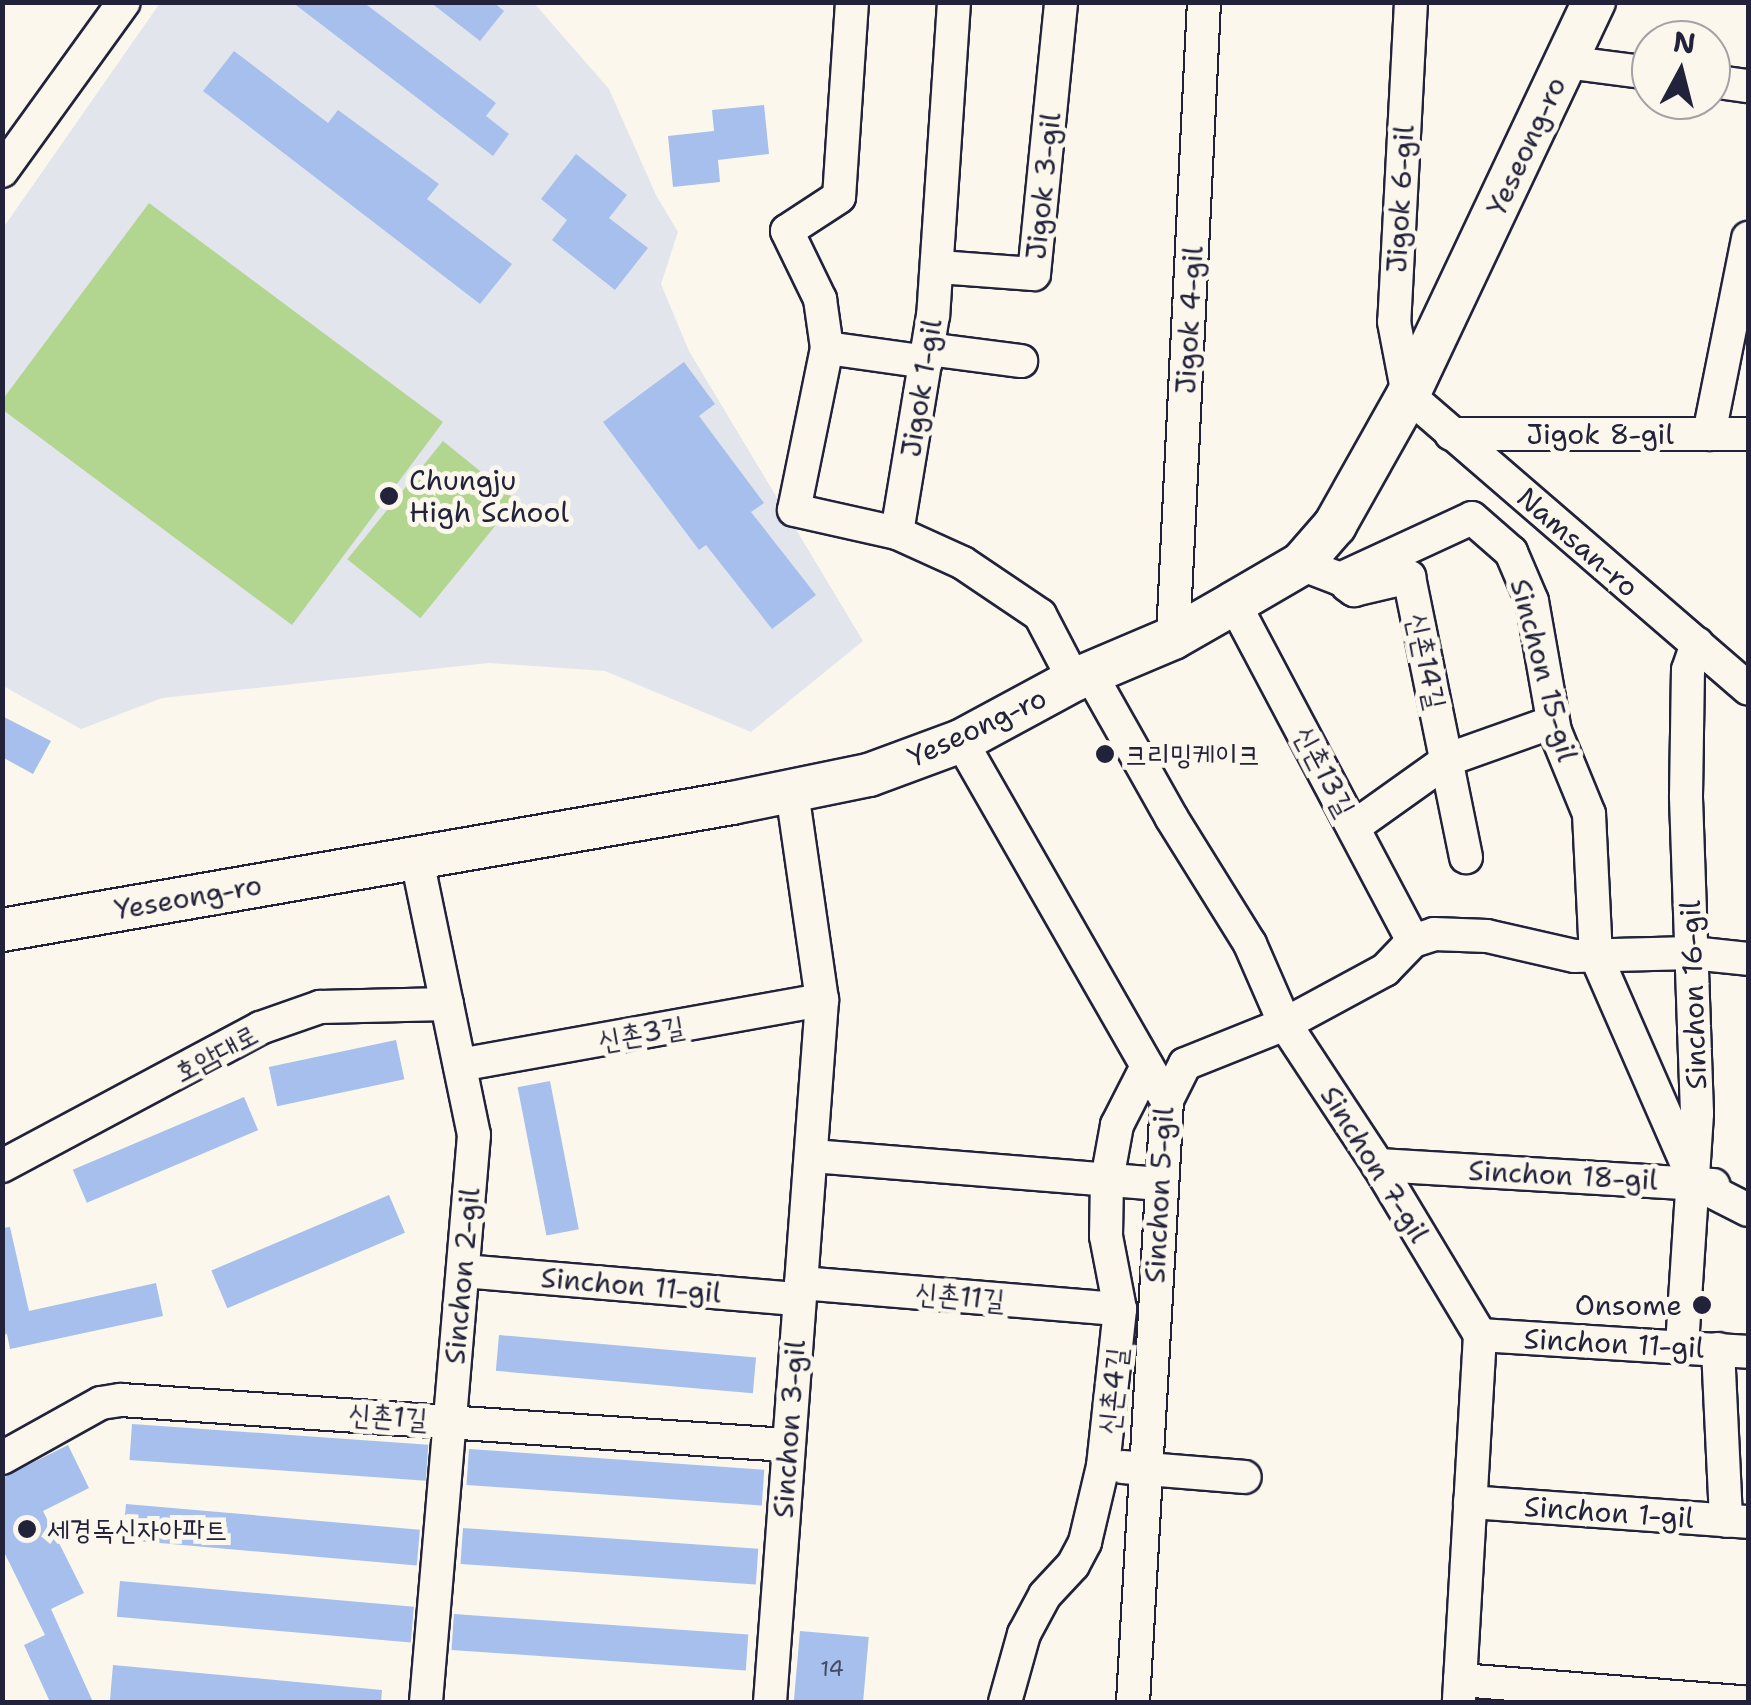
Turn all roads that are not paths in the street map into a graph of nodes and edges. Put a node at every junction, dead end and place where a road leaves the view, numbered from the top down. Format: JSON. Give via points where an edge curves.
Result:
{"nodes":[{"id":1,"x":124,"y":2,"type":"edge"},
{"id":2,"x":852,"y":2,"type":"edge"},
{"id":3,"x":954,"y":2,"type":"edge"},
{"id":4,"x":1061,"y":2,"type":"edge"},
{"id":5,"x":1204,"y":2,"type":"edge"},
{"id":6,"x":1412,"y":2,"type":"edge"},
{"id":7,"x":1594,"y":2,"type":"edge"},
{"id":8,"x":1565,"y":62,"type":"junction"},
{"id":9,"x":1631,"y":70,"type":"edge"},
{"id":10,"x":2,"y":171,"type":"edge"},
{"id":11,"x":1748,"y":238,"type":"edge"},
{"id":12,"x":938,"y":266,"type":"junction"},
{"id":13,"x":827,"y":348,"type":"junction"},
{"id":14,"x":927,"y":355,"type":"junction"},
{"id":15,"x":1021,"y":361,"type":"dead end"},
{"id":16,"x":1408,"y":395,"type":"junction"},
{"id":17,"x":1451,"y":434,"type":"junction"},
{"id":18,"x":1709,"y":434,"type":"junction"},
{"id":19,"x":1748,"y":434,"type":"edge"},
{"id":20,"x":897,"y":534,"type":"junction"},
{"id":21,"x":1320,"y":571,"type":"junction"},
{"id":22,"x":1234,"y":602,"type":"junction"},
{"id":23,"x":1173,"y":638,"type":"junction"},
{"id":24,"x":1697,"y":644,"type":"junction"},
{"id":25,"x":1082,"y":677,"type":"junction"},
{"id":26,"x":1748,"y":688,"type":"edge"},
{"id":27,"x":1554,"y":722,"type":"junction"},
{"id":28,"x":961,"y":741,"type":"junction"},
{"id":29,"x":1448,"y":759,"type":"junction"},
{"id":30,"x":792,"y":792,"type":"junction"},
{"id":31,"x":1355,"y":826,"type":"junction"},
{"id":32,"x":416,"y":855,"type":"junction"},
{"id":33,"x":1466,"y":857,"type":"dead end"},
{"id":34,"x":2,"y":930,"type":"edge"},
{"id":35,"x":1413,"y":941,"type":"junction"},
{"id":36,"x":1692,"y":954,"type":"junction"},
{"id":37,"x":1596,"y":956,"type":"junction"},
{"id":38,"x":1748,"y":959,"type":"edge"},
{"id":39,"x":822,"y":1000,"type":"junction"},
{"id":40,"x":447,"y":1004,"type":"junction"},
{"id":41,"x":1285,"y":1024,"type":"junction"},
{"id":42,"x":460,"y":1066,"type":"junction"},
{"id":43,"x":1147,"y":1066,"type":"junction"},
{"id":44,"x":1167,"y":1100,"type":"junction"},
{"id":45,"x":813,"y":1156,"type":"junction"},
{"id":46,"x":1378,"y":1165,"type":"junction"},
{"id":47,"x":2,"y":1166,"type":"edge"},
{"id":48,"x":1107,"y":1180,"type":"junction"},
{"id":49,"x":1695,"y":1183,"type":"junction"},
{"id":50,"x":1160,"y":1184,"type":"junction"},
{"id":51,"x":1748,"y":1188,"type":"edge"},
{"id":52,"x":1748,"y":1210,"type":"edge"},
{"id":53,"x":463,"y":1271,"type":"junction"},
{"id":54,"x":800,"y":1291,"type":"junction"},
{"id":55,"x":1120,"y":1308,"type":"junction"},
{"id":56,"x":1480,"y":1335,"type":"junction"},
{"id":57,"x":1682,"y":1346,"type":"junction"},
{"id":58,"x":1733,"y":1350,"type":"edge"},
{"id":59,"x":450,"y":1420,"type":"junction"},
{"id":60,"x":787,"y":1445,"type":"junction"},
{"id":61,"x":2,"y":1458,"type":"edge"},
{"id":62,"x":1104,"y":1466,"type":"junction"},
{"id":63,"x":1144,"y":1469,"type":"junction"},
{"id":64,"x":1245,"y":1477,"type":"dead end"},
{"id":65,"x":1470,"y":1502,"type":"junction"},
{"id":66,"x":1737,"y":1521,"type":"edge"},
{"id":67,"x":1460,"y":1691,"type":"edge"},
{"id":68,"x":426,"y":1702,"type":"edge"},
{"id":69,"x":770,"y":1702,"type":"edge"},
{"id":70,"x":1005,"y":1702,"type":"edge"},
{"id":71,"x":1133,"y":1702,"type":"edge"},
{"id":72,"x":1742,"y":1702,"type":"edge"}],
"edges":[{"from":1,"to":10,"type":"street"},
{"from":2,"to":13,"type":"street","via":[[839,197],[787,231],[820,299]]},
{"from":3,"to":12,"type":"street","name":"Jigok 1-gil"},
{"from":4,"to":12,"type":"street","name":"Jigok 3-gil","via":[[1034,274]]},
{"from":5,"to":23,"type":"street","name":"Jigok 4-gil"},
{"from":6,"to":16,"type":"street","name":"Jigok 6-gil","via":[[1394,322]]},
{"from":7,"to":8,"type":"main road","name":"Yeseong-ro"},
{"from":8,"to":9,"type":"street"},
{"from":8,"to":16,"type":"main road","name":"Yeseong-ro"},
{"from":11,"to":18,"type":"street"},
{"from":12,"to":14,"type":"street","name":"Jigok 1-gil"},
{"from":13,"to":14,"type":"street"},
{"from":13,"to":20,"type":"street","via":[[794,510]]},
{"from":14,"to":15,"type":"street"},
{"from":14,"to":20,"type":"street","name":"Jigok 1-gil"},
{"from":16,"to":17,"type":"street","name":"Namsan-ro"},
{"from":16,"to":21,"type":"main road","name":"Yeseong-ro","via":[[1336,525]]},
{"from":17,"to":18,"type":"street","name":"Jigok 8-gil"},
{"from":17,"to":24,"type":"street","name":"Namsan-ro"},
{"from":18,"to":19,"type":"street","name":"Jigok 8-gil"},
{"from":20,"to":25,"type":"street","via":[[963,563],[1040,615]]},
{"from":21,"to":22,"type":"main road","name":"Yeseong-ro"},
{"from":21,"to":27,"type":"street","name":"Sinchon 15-gil","via":[[1472,518],[1511,552],[1532,601]]},
{"from":21,"to":29,"type":"street","name":"신촌14길","via":[[1354,590],[1408,576]]},
{"from":22,"to":23,"type":"main road","name":"Yeseong-ro"},
{"from":22,"to":31,"type":"street","name":"신촌13길"},
{"from":23,"to":25,"type":"main road","name":"Yeseong-ro"},
{"from":24,"to":26,"type":"street","name":"Namsan-ro"},
{"from":24,"to":36,"type":"street","name":"Sinchon 16-gil","via":[[1688,670]]},
{"from":25,"to":28,"type":"main road","name":"Yeseong-ro"},
{"from":25,"to":41,"type":"street","name":"Sinchon 7-gil","via":[[1250,944]]},
{"from":27,"to":29,"type":"street"},
{"from":27,"to":37,"type":"street","name":"Sinchon 15-gil","via":[[1589,814]]},
{"from":28,"to":30,"type":"main road","name":"Yeseong-ro","via":[[869,775]]},
{"from":28,"to":43,"type":"street","name":"Sinchon 5-gil"},
{"from":29,"to":31,"type":"street"},
{"from":29,"to":33,"type":"street","name":"신촌14길"},
{"from":30,"to":32,"type":"main road","name":"Yeseong-ro"},
{"from":30,"to":39,"type":"street","name":"Sinchon 3-gil"},
{"from":31,"to":35,"type":"street","name":"신촌13길"},
{"from":32,"to":34,"type":"main road","name":"Yeseong-ro"},
{"from":32,"to":40,"type":"street","name":"Sinchon 2-gil"},
{"from":35,"to":37,"type":"street","via":[[1434,934],[1487,936]]},
{"from":35,"to":41,"type":"street","via":[[1384,970]]},
{"from":36,"to":37,"type":"street"},
{"from":36,"to":38,"type":"street"},
{"from":36,"to":49,"type":"street","name":"Sinchon 16-gil"},
{"from":37,"to":49,"type":"street","name":"Sinchon 15-gil"},
{"from":39,"to":42,"type":"street","name":"신촌3길"},
{"from":39,"to":45,"type":"street","name":"Sinchon 3-gil"},
{"from":40,"to":42,"type":"street","name":"Sinchon 2-gil"},
{"from":40,"to":47,"type":"street","name":"호암대로","via":[[320,1006],[260,1028]]},
{"from":41,"to":44,"type":"street","via":[[1185,1064]]},
{"from":41,"to":46,"type":"street","name":"Sinchon 7-gil"},
{"from":42,"to":53,"type":"street","name":"Sinchon 2-gil","via":[[474,1135]]},
{"from":43,"to":44,"type":"street","name":"Sinchon 5-gil"},
{"from":43,"to":48,"type":"street","name":"신촌4길","via":[[1117,1126]]},
{"from":44,"to":50,"type":"street","name":"Sinchon 5-gil"},
{"from":45,"to":48,"type":"street"},
{"from":45,"to":54,"type":"street","name":"Sinchon 3-gil"},
{"from":46,"to":49,"type":"street","name":"Sinchon 18-gil"},
{"from":46,"to":56,"type":"street","name":"Sinchon 7-gil"},
{"from":48,"to":50,"type":"street"},
{"from":48,"to":55,"type":"street","name":"신촌4길","via":[[1106,1236]]},
{"from":49,"to":51,"type":"street","name":"Sinchon 18-gil"},
{"from":49,"to":52,"type":"street"},
{"from":49,"to":57,"type":"street","name":"Sinchon 16-gil"},
{"from":50,"to":63,"type":"street","name":"Sinchon 5-gil"},
{"from":53,"to":54,"type":"street","name":"Sinchon 11-gil"},
{"from":53,"to":59,"type":"street","name":"Sinchon 2-gil"},
{"from":54,"to":55,"type":"street","name":"신촌11길"},
{"from":54,"to":60,"type":"street","name":"Sinchon 3-gil"},
{"from":55,"to":62,"type":"street","name":"신촌4길"},
{"from":56,"to":57,"type":"street","name":"Sinchon 11-gil"},
{"from":56,"to":65,"type":"street"},
{"from":57,"to":58,"type":"street","name":"Sinchon 11-gil"},
{"from":58,"to":66,"type":"street"},
{"from":59,"to":60,"type":"street","name":"신촌1길"},
{"from":59,"to":61,"type":"street","name":"신촌1길","via":[[121,1400],[101,1404]]},
{"from":59,"to":68,"type":"street","name":"Sinchon 2-gil"},
{"from":60,"to":69,"type":"street","name":"Sinchon 3-gil"},
{"from":62,"to":63,"type":"street"},
{"from":62,"to":70,"type":"street","name":"신촌4길","via":[[1085,1542],[1024,1634]]},
{"from":63,"to":64,"type":"street"},
{"from":63,"to":71,"type":"street","name":"Sinchon 5-gil"},
{"from":65,"to":66,"type":"street","name":"Sinchon 1-gil"},
{"from":65,"to":67,"type":"street"},
{"from":67,"to":72,"type":"street"}]}
